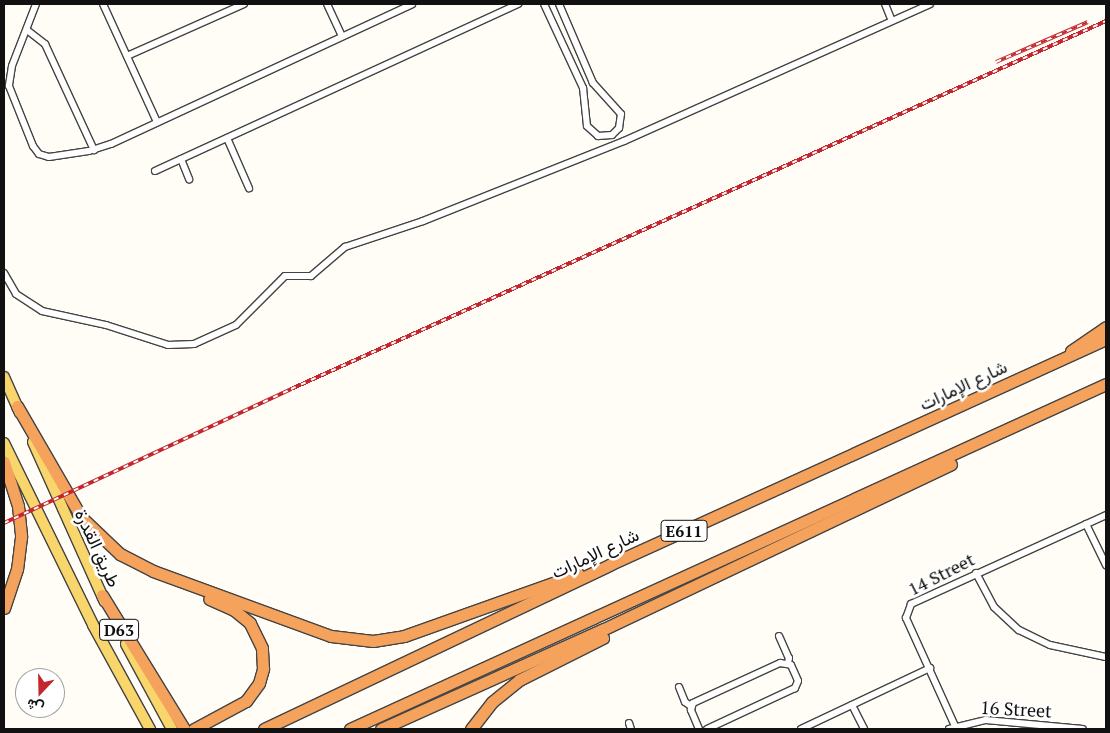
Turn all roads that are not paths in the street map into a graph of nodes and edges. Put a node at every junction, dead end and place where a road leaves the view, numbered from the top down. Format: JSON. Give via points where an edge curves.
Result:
{"nodes":[{"id":1,"x":36,"y":4,"type":"edge"},
{"id":2,"x":102,"y":4,"type":"edge"},
{"id":3,"x":244,"y":4,"type":"edge"},
{"id":4,"x":327,"y":4,"type":"edge"},
{"id":5,"x":410,"y":4,"type":"edge"},
{"id":6,"x":518,"y":4,"type":"edge"},
{"id":7,"x":559,"y":4,"type":"edge"},
{"id":8,"x":885,"y":4,"type":"edge"},
{"id":9,"x":930,"y":4,"type":"edge"},
{"id":10,"x":543,"y":5,"type":"edge"},
{"id":11,"x":892,"y":20,"type":"junction"},
{"id":12,"x":26,"y":30,"type":"junction"},
{"id":13,"x":342,"y":36,"type":"junction"},
{"id":14,"x":127,"y":56,"type":"junction"},
{"id":15,"x":157,"y":122,"type":"junction"},
{"id":16,"x":227,"y":138,"type":"junction"},
{"id":17,"x":94,"y":150,"type":"junction"},
{"id":18,"x":181,"y":159,"type":"junction"},
{"id":19,"x":156,"y":171,"type":"dead end"},
{"id":20,"x":189,"y":179,"type":"dead end"},
{"id":21,"x":250,"y":188,"type":"dead end"},
{"id":22,"x":4,"y":273,"type":"edge"},
{"id":23,"x":1106,"y":327,"type":"edge"},
{"id":24,"x":1106,"y":339,"type":"edge"},
{"id":25,"x":1066,"y":357,"type":"junction"},
{"id":26,"x":4,"y":377,"type":"edge"},
{"id":27,"x":1104,"y":385,"type":"edge"},
{"id":28,"x":18,"y":406,"type":"junction"},
{"id":29,"x":4,"y":443,"type":"edge"},
{"id":30,"x":4,"y":462,"type":"edge"},
{"id":31,"x":1106,"y":515,"type":"edge"},
{"id":32,"x":842,"y":516,"type":"junction"},
{"id":33,"x":1086,"y":524,"type":"junction"},
{"id":34,"x":611,"y":564,"type":"junction"},
{"id":35,"x":1106,"y":565,"type":"edge"},
{"id":36,"x":976,"y":573,"type":"junction"},
{"id":37,"x":166,"y":575,"type":"junction"},
{"id":38,"x":102,"y":595,"type":"junction"},
{"id":39,"x":4,"y":608,"type":"edge"},
{"id":40,"x":779,"y":636,"type":"dead end"},
{"id":41,"x":1106,"y":657,"type":"edge"},
{"id":42,"x":788,"y":663,"type":"junction"},
{"id":43,"x":930,"y":668,"type":"junction"},
{"id":44,"x":679,"y":687,"type":"dead end"},
{"id":45,"x":852,"y":705,"type":"junction"},
{"id":46,"x":691,"y":706,"type":"junction"},
{"id":47,"x":721,"y":726,"type":"edge"},
{"id":48,"x":952,"y":728,"type":"edge"},
{"id":49,"x":150,"y":729,"type":"edge"},
{"id":50,"x":172,"y":729,"type":"edge"},
{"id":51,"x":184,"y":729,"type":"edge"},
{"id":52,"x":194,"y":729,"type":"edge"},
{"id":53,"x":264,"y":729,"type":"edge"},
{"id":54,"x":350,"y":729,"type":"edge"},
{"id":55,"x":381,"y":729,"type":"edge"},
{"id":56,"x":471,"y":729,"type":"edge"},
{"id":57,"x":699,"y":729,"type":"edge"},
{"id":58,"x":707,"y":729,"type":"edge"},
{"id":59,"x":801,"y":729,"type":"edge"},
{"id":60,"x":864,"y":729,"type":"edge"},
{"id":61,"x":1083,"y":729,"type":"edge"}],
"edges":[{"from":1,"to":12,"type":"street"},
{"from":2,"to":14,"type":"street"},
{"from":3,"to":14,"type":"street"},
{"from":4,"to":13,"type":"street"},
{"from":5,"to":13,"type":"street"},
{"from":6,"to":16,"type":"street"},
{"from":7,"to":10,"type":"street","via":[[595,87],[621,114],[619,128],[612,135],[598,136],[587,126],[582,88]]},
{"from":8,"to":11,"type":"street"},
{"from":9,"to":11,"type":"street"},
{"from":11,"to":22,"type":"street","via":[[624,141],[345,248],[311,276],[284,276],[236,326],[194,344],[168,345],[106,325],[42,312],[16,294]]},
{"from":12,"to":17,"type":"street","via":[[45,44]]},
{"from":12,"to":17,"type":"street","via":[[12,66],[9,86],[32,146],[39,154],[49,157]]},
{"from":13,"to":15,"type":"street"},
{"from":14,"to":15,"type":"street"},
{"from":15,"to":17,"type":"street"},
{"from":16,"to":18,"type":"street"},
{"from":16,"to":21,"type":"street"},
{"from":18,"to":19,"type":"street"},
{"from":18,"to":20,"type":"street"},
{"from":23,"to":25,"type":"highway","via":[[1080,342]]},
{"from":24,"to":25,"type":"highway","name":"شارع الإمارات","number":"E611"},
{"from":25,"to":34,"type":"highway","name":"شارع الإمارات","number":"E611"},
{"from":26,"to":28,"type":"main road","name":"طريق القدرة","number":"D63"},
{"from":27,"to":32,"type":"highway","via":[[1034,425]]},
{"from":27,"to":54,"type":"highway","number":"E611"},
{"from":28,"to":37,"type":"highway","via":[[72,501],[93,531],[120,554]]},
{"from":28,"to":38,"type":"main road","name":"طريق القدرة","number":"D63"},
{"from":29,"to":49,"type":"main road","number":"D63"},
{"from":30,"to":39,"type":"highway","via":[[18,506],[21,537],[17,569]]},
{"from":31,"to":33,"type":"street","name":"14 Street"},
{"from":32,"to":55,"type":"highway","via":[[595,633]]},
{"from":32,"to":56,"type":"highway","via":[[765,561],[528,674],[492,702]]},
{"from":33,"to":35,"type":"street"},
{"from":33,"to":36,"type":"street","name":"14 Street"},
{"from":34,"to":37,"type":"highway","via":[[533,588],[414,634],[373,641],[331,636]]},
{"from":34,"to":53,"type":"highway","name":"شارع الإمارات","number":"E611"},
{"from":36,"to":41,"type":"street","via":[[994,608],[1019,630],[1050,645]]},
{"from":36,"to":43,"type":"street","name":"14 Street","via":[[918,599],[907,610],[906,618]]},
{"from":37,"to":52,"type":"highway","via":[[240,614],[254,629],[262,648],[263,669],[251,696],[235,710]]},
{"from":38,"to":50,"type":"main road","name":"طريق القدرة","number":"D63"},
{"from":38,"to":51,"type":"highway"},
{"from":40,"to":42,"type":"street","via":[[789,658]]},
{"from":42,"to":46,"type":"street","via":[[780,663]]},
{"from":42,"to":47,"type":"street","via":[[797,678],[795,688]]},
{"from":43,"to":45,"type":"street"},
{"from":43,"to":48,"type":"street","name":"14 Street"},
{"from":44,"to":46,"type":"street","via":[[685,702]]},
{"from":45,"to":59,"type":"street"},
{"from":45,"to":60,"type":"street"},
{"from":46,"to":57,"type":"street"},
{"from":47,"to":58,"type":"street"},
{"from":48,"to":61,"type":"street","name":"16 Street","via":[[986,720]]}]}
